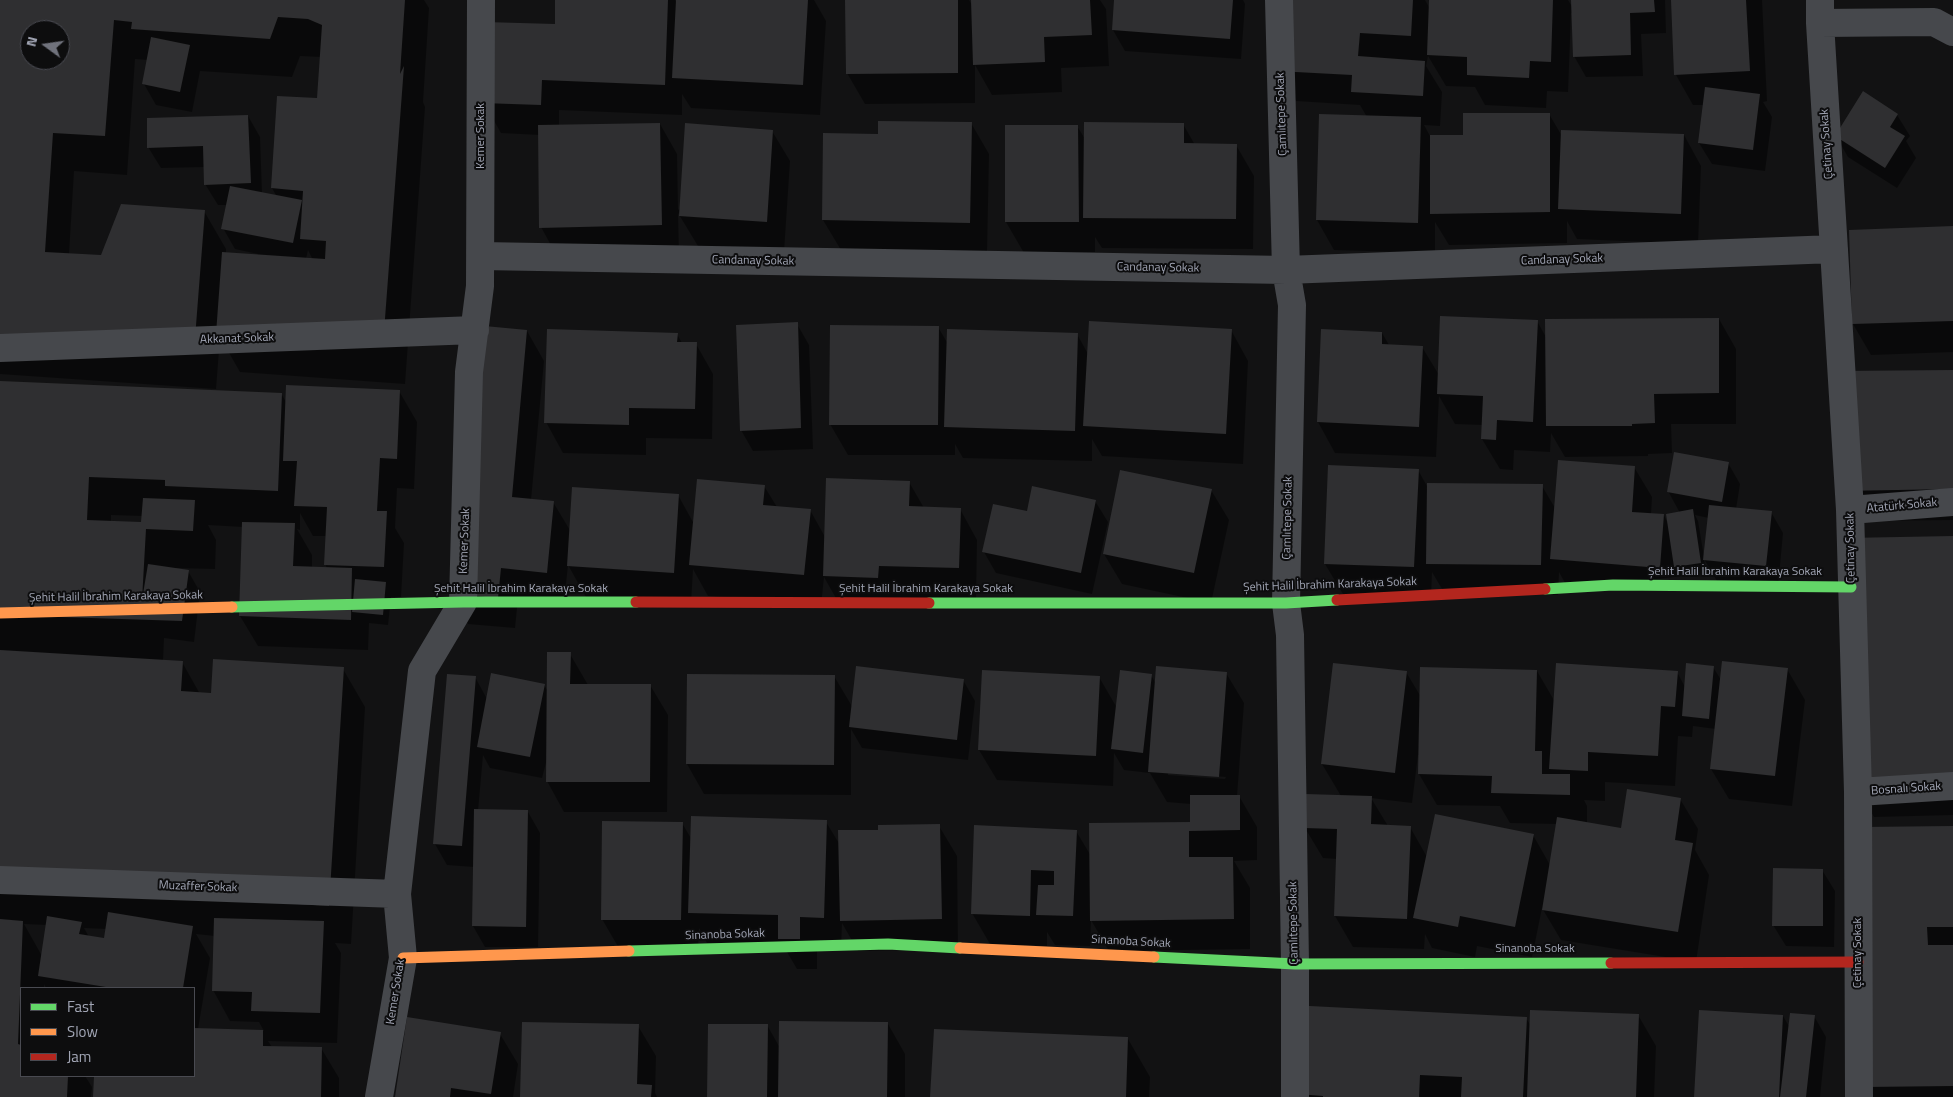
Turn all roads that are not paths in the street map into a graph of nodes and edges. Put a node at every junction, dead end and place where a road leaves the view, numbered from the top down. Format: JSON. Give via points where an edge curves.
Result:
{"nodes":[{"id":1,"x":482,"y":0,"type":"edge"},
{"id":2,"x":1279,"y":0,"type":"edge"},
{"id":3,"x":1820,"y":11,"type":"edge"},
{"id":4,"x":1953,"y":32,"type":"edge"},
{"id":5,"x":1834,"y":249,"type":"junction"},
{"id":6,"x":481,"y":256,"type":"junction"},
{"id":7,"x":1286,"y":270,"type":"junction"},
{"id":8,"x":474,"y":330,"type":"junction"},
{"id":9,"x":0,"y":348,"type":"edge"},
{"id":10,"x":1953,"y":502,"type":"edge"},
{"id":11,"x":1850,"y":510,"type":"junction"},
{"id":12,"x":1851,"y":587,"type":"junction"},
{"id":13,"x":463,"y":602,"type":"junction"},
{"id":14,"x":1286,"y":603,"type":"junction"},
{"id":15,"x":0,"y":613,"type":"edge"},
{"id":16,"x":1953,"y":786,"type":"edge"},
{"id":17,"x":1858,"y":792,"type":"junction"},
{"id":18,"x":0,"y":880,"type":"edge"},
{"id":19,"x":397,"y":894,"type":"junction"},
{"id":20,"x":403,"y":958,"type":"junction"},
{"id":21,"x":1858,"y":962,"type":"junction"},
{"id":22,"x":1295,"y":964,"type":"junction"},
{"id":23,"x":379,"y":1097,"type":"edge"},
{"id":24,"x":1295,"y":1097,"type":"edge"},
{"id":25,"x":1859,"y":1097,"type":"edge"}],
"edges":[{"from":1,"to":6,"type":"street","name":"Kemer Sokak"},
{"from":2,"to":7,"type":"street","name":"Çamlıtepe Sokak"},
{"from":3,"to":4,"type":"street","via":[[1934,22]]},
{"from":3,"to":5,"type":"street","name":"Çetinay Sokak"},
{"from":5,"to":7,"type":"street","name":"Candanay Sokak"},
{"from":5,"to":11,"type":"street","name":"Çetinay Sokak"},
{"from":6,"to":7,"type":"street","name":"Candanay Sokak"},
{"from":6,"to":8,"type":"street","name":"Kemer Sokak"},
{"from":7,"to":14,"type":"street","name":"Çamlıtepe Sokak","via":[[1292,305]]},
{"from":8,"to":9,"type":"street","name":"Akkanat Sokak"},
{"from":8,"to":13,"type":"street","name":"Kemer Sokak","via":[[469,372]]},
{"from":10,"to":11,"type":"street","name":"Atatürk Sokak"},
{"from":11,"to":12,"type":"street","name":"Çetinay Sokak"},
{"from":12,"to":14,"type":"street","name":"Şehit Halil İbrahim Karakaya Sokak","via":[[1613,585]]},
{"from":12,"to":17,"type":"street","name":"Çetinay Sokak"},
{"from":13,"to":14,"type":"street","name":"Şehit Halil İbrahim Karakaya Sokak"},
{"from":13,"to":15,"type":"street","name":"Şehit Halil İbrahim Karakaya Sokak"},
{"from":13,"to":19,"type":"street","name":"Kemer Sokak","via":[[422,671]]},
{"from":14,"to":22,"type":"street","name":"Çamlıtepe Sokak","via":[[1290,635]]},
{"from":16,"to":17,"type":"street","name":"Bosnalı Sokak"},
{"from":17,"to":21,"type":"street","name":"Çetinay Sokak"},
{"from":18,"to":19,"type":"street","name":"Muzaffer Sokak"},
{"from":19,"to":20,"type":"street","name":"Kemer Sokak"},
{"from":20,"to":22,"type":"street","name":"Sinanoba Sokak","via":[[888,944]]},
{"from":20,"to":23,"type":"street","name":"Kemer Sokak"},
{"from":21,"to":22,"type":"street","name":"Sinanoba Sokak"},
{"from":21,"to":25,"type":"street","name":"Çetinay Sokak"},
{"from":22,"to":24,"type":"street","name":"Çamlıtepe Sokak"}]}
